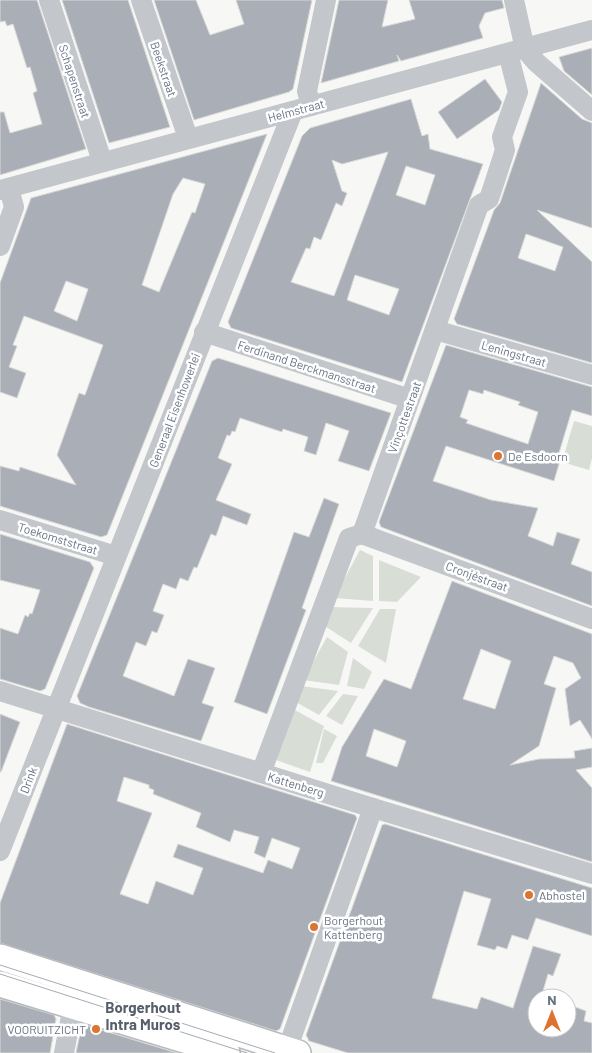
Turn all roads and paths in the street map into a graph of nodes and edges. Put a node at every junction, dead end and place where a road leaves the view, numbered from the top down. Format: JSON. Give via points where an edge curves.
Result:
{"nodes":[{"id":1,"x":49,"y":0,"type":"edge"},
{"id":2,"x":141,"y":0,"type":"edge"},
{"id":3,"x":326,"y":0,"type":"edge"},
{"id":4,"x":514,"y":0,"type":"edge"},
{"id":5,"x":592,"y":30,"type":"edge"},
{"id":6,"x":517,"y":51,"type":"junction"},
{"id":7,"x":302,"y":109,"type":"junction"},
{"id":8,"x":592,"y":111,"type":"edge"},
{"id":9,"x":188,"y":138,"type":"junction"},
{"id":10,"x":102,"y":162,"type":"junction"},
{"id":11,"x":5,"y":189,"type":"edge"},
{"id":12,"x":0,"y":246,"type":"edge"},
{"id":13,"x":435,"y":330,"type":"junction"},
{"id":14,"x":204,"y":332,"type":"junction"},
{"id":15,"x":592,"y":375,"type":"edge"},
{"id":16,"x":410,"y":399,"type":"junction"},
{"id":17,"x":0,"y":520,"type":"edge"},
{"id":18,"x":362,"y":534,"type":"junction"},
{"id":19,"x":116,"y":556,"type":"junction"},
{"id":20,"x":592,"y":619,"type":"edge"},
{"id":21,"x":0,"y":691,"type":"edge"},
{"id":22,"x":55,"y":708,"type":"junction"},
{"id":23,"x":261,"y":773,"type":"junction"},
{"id":24,"x":373,"y":808,"type":"junction"},
{"id":25,"x":0,"y":851,"type":"edge"},
{"id":26,"x":592,"y":874,"type":"edge"},
{"id":27,"x":0,"y":957,"type":"edge"},
{"id":28,"x":0,"y":970,"type":"edge"},
{"id":29,"x":0,"y":984,"type":"edge"},
{"id":30,"x":73,"y":1006,"type":"junction"},
{"id":31,"x":211,"y":1051,"type":"edge"},
{"id":32,"x":292,"y":1051,"type":"edge"},
{"id":33,"x":64,"y":1053,"type":"edge"},
{"id":34,"x":261,"y":1053,"type":"edge"}],
"edges":[{"from":1,"to":10,"type":"street","name":"Schapenstraat"},
{"from":2,"to":9,"type":"street","name":"Beekstraat"},
{"from":3,"to":7,"type":"street"},
{"from":4,"to":6,"type":"street","name":"Vinçottestraat"},
{"from":5,"to":6,"type":"street","name":"Helmstraat"},
{"from":6,"to":7,"type":"street","name":"Helmstraat"},
{"from":6,"to":8,"type":"street","via":[[536,62]]},
{"from":6,"to":13,"type":"street","name":"Vinçottestraat","via":[[518,92],[502,138],[505,150],[489,199],[479,204]]},
{"from":7,"to":9,"type":"street","name":"Helmstraat"},
{"from":7,"to":14,"type":"street","name":"Generaal Eisenhowerlei"},
{"from":9,"to":10,"type":"street","name":"Helmstraat"},
{"from":10,"to":11,"type":"street","name":"Helmstraat"},
{"from":11,"to":12,"type":"street","via":[[14,206]]},
{"from":13,"to":15,"type":"street","name":"Leningstraat"},
{"from":13,"to":16,"type":"street","name":"Vinçottestraat"},
{"from":14,"to":16,"type":"street","name":"Ferdinand Berckmansstraat"},
{"from":14,"to":19,"type":"street","name":"Generaal Eisenhowerlei"},
{"from":16,"to":18,"type":"street","name":"Vinçottestraat"},
{"from":17,"to":19,"type":"street","name":"Toekomststraat"},
{"from":18,"to":20,"type":"street","name":"Cronjéstraat"},
{"from":18,"to":23,"type":"street","name":"Vinçottestraat","via":[[349,538]]},
{"from":19,"to":22,"type":"street","name":"Generaal Eisenhowerlei"},
{"from":21,"to":22,"type":"street","name":"Kattenberg"},
{"from":22,"to":23,"type":"street","name":"Kattenberg"},
{"from":22,"to":25,"type":"street","name":"Drink"},
{"from":23,"to":24,"type":"street","name":"Kattenberg"},
{"from":24,"to":26,"type":"street","name":"Kattenberg"},
{"from":24,"to":32,"type":"street"},
{"from":27,"to":32,"type":"main road"},
{"from":28,"to":34,"type":"street"},
{"from":29,"to":30,"type":"main road"},
{"from":30,"to":31,"type":"main road"},
{"from":30,"to":33,"type":"street"}]}
